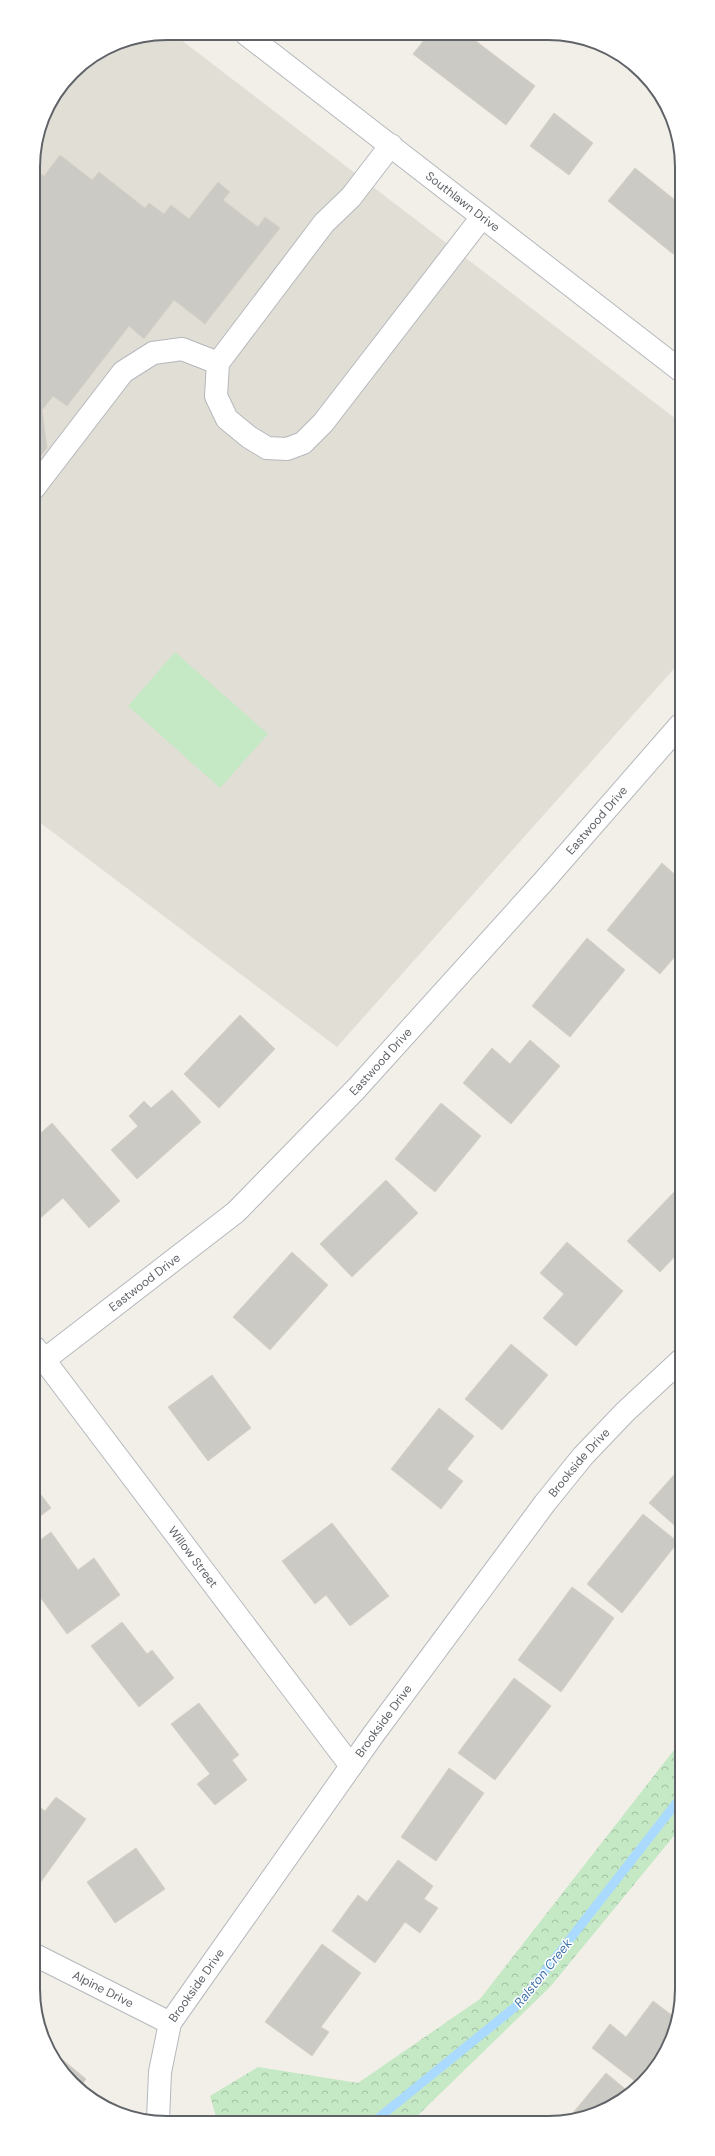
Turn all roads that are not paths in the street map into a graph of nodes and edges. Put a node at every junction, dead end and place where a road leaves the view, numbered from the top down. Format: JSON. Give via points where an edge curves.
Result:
{"nodes":[{"id":1,"x":254,"y":40,"type":"edge"},
{"id":2,"x":391,"y":145,"type":"junction"},
{"id":3,"x":482,"y":217,"type":"junction"},
{"id":4,"x":218,"y":363,"type":"junction"},
{"id":5,"x":675,"y":366,"type":"edge"},
{"id":6,"x":40,"y":480,"type":"edge"},
{"id":7,"x":675,"y":731,"type":"edge"},
{"id":8,"x":40,"y":1353,"type":"edge"},
{"id":9,"x":40,"y":1355,"type":"edge"},
{"id":10,"x":675,"y":1366,"type":"edge"},
{"id":11,"x":350,"y":1766,"type":"junction"},
{"id":12,"x":40,"y":1957,"type":"edge"},
{"id":13,"x":170,"y":2023,"type":"junction"},
{"id":14,"x":158,"y":2115,"type":"edge"}],
"edges":[{"from":1,"to":2,"type":"street","name":"Southlawn Drive"},
{"from":2,"to":3,"type":"street","name":"Southlawn Drive"},
{"from":2,"to":4,"type":"street","via":[[351,196],[324,223]]},
{"from":3,"to":4,"type":"street","via":[[323,423],[303,443],[287,449],[267,448],[227,419],[216,396]]},
{"from":3,"to":5,"type":"street","name":"Southlawn Drive"},
{"from":4,"to":6,"type":"street","via":[[182,349],[153,353],[123,372]]},
{"from":7,"to":8,"type":"street","name":"Eastwood Drive","via":[[357,1088],[236,1212]]},
{"from":9,"to":11,"type":"street","name":"Willow Street"},
{"from":10,"to":11,"type":"street","name":"Brookside Drive","via":[[583,1456],[545,1503]]},
{"from":11,"to":13,"type":"street","name":"Brookside Drive"},
{"from":12,"to":13,"type":"street","name":"Alpine Drive"},
{"from":13,"to":14,"type":"street","name":"Brookside Drive","via":[[160,2072]]}]}
